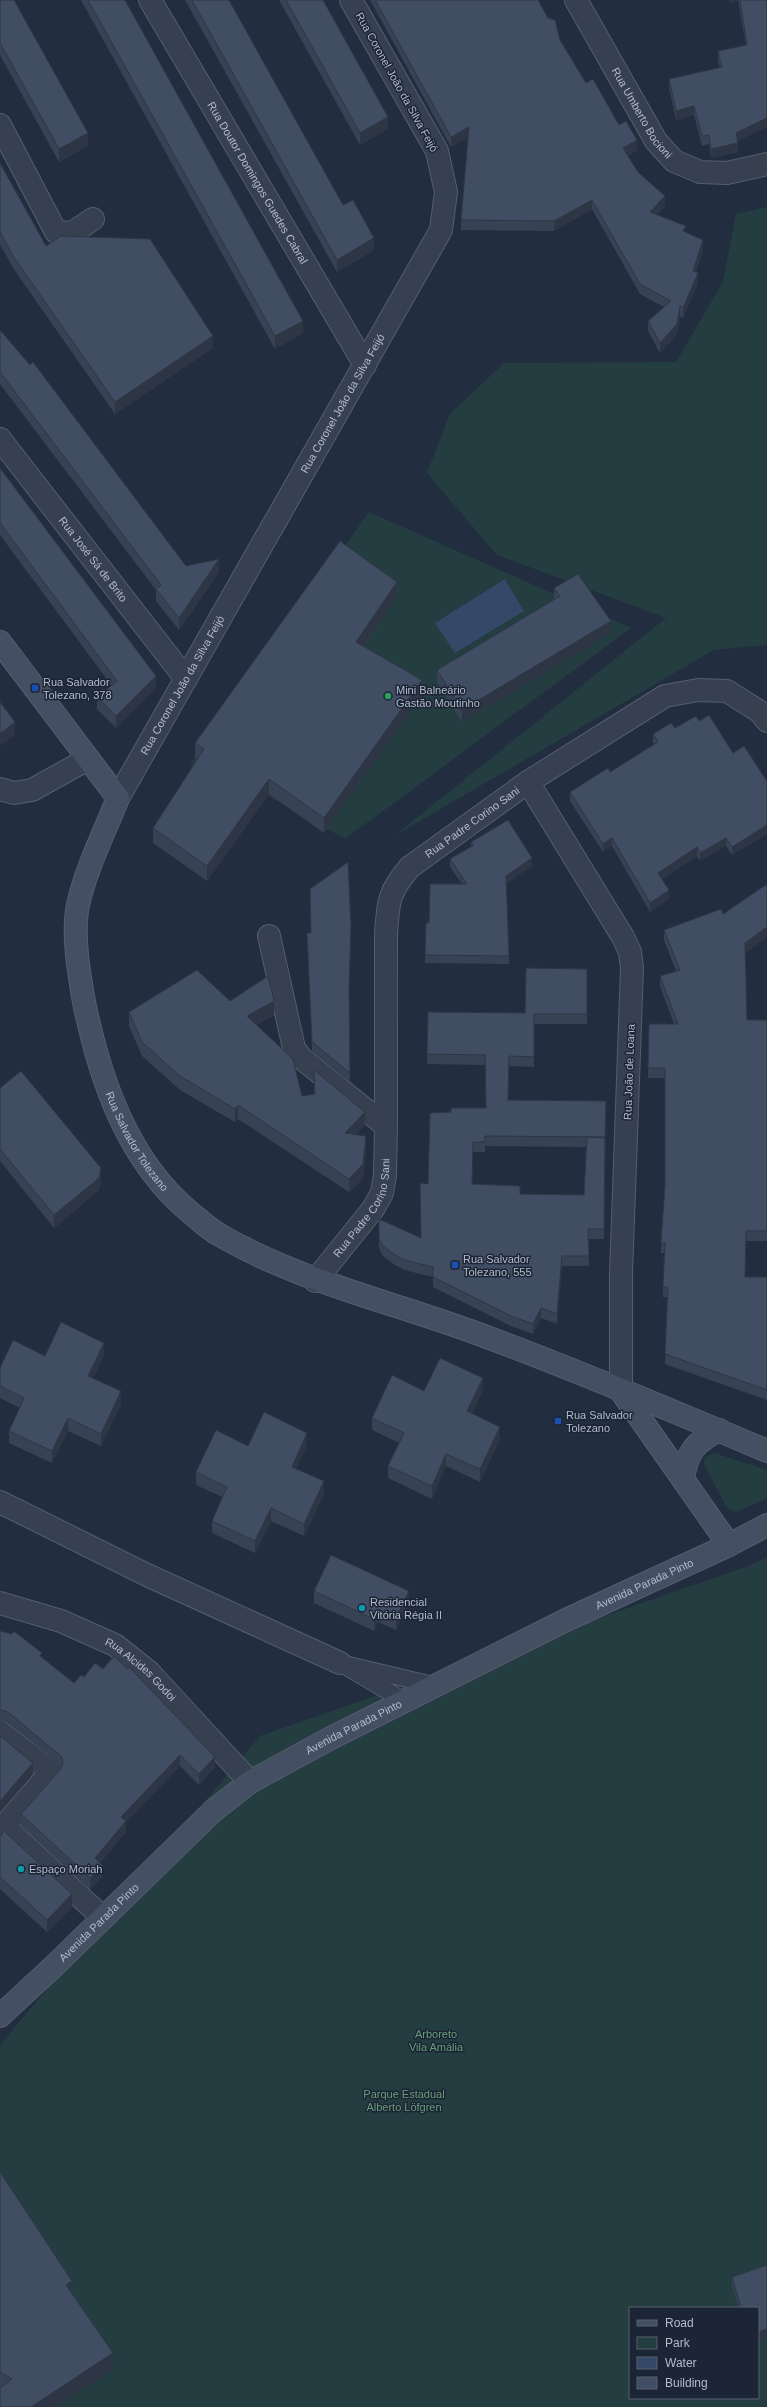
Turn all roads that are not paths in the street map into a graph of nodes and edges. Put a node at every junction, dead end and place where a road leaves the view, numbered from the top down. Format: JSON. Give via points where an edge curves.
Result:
{"nodes":[{"id":1,"x":150,"y":0,"type":"edge"},
{"id":2,"x":351,"y":0,"type":"edge"},
{"id":3,"x":576,"y":0,"type":"edge"},
{"id":4,"x":0,"y":126,"type":"edge"},
{"id":5,"x":767,"y":164,"type":"edge"},
{"id":6,"x":93,"y":219,"type":"dead end"},
{"id":7,"x":365,"y":365,"type":"junction"},
{"id":8,"x":0,"y":439,"type":"edge"},
{"id":9,"x":0,"y":642,"type":"edge"},
{"id":10,"x":186,"y":680,"type":"junction"},
{"id":11,"x":767,"y":721,"type":"edge"},
{"id":12,"x":88,"y":759,"type":"junction"},
{"id":13,"x":528,"y":782,"type":"junction"},
{"id":14,"x":0,"y":789,"type":"edge"},
{"id":15,"x":118,"y":798,"type":"junction"},
{"id":16,"x":270,"y":936,"type":"dead end"},
{"id":17,"x":386,"y":1126,"type":"junction"},
{"id":18,"x":314,"y":1280,"type":"junction"},
{"id":19,"x":621,"y":1391,"type":"junction"},
{"id":20,"x":719,"y":1430,"type":"junction"},
{"id":21,"x":767,"y":1451,"type":"edge"},
{"id":22,"x":683,"y":1479,"type":"junction"},
{"id":23,"x":0,"y":1502,"type":"edge"},
{"id":24,"x":767,"y":1525,"type":"edge"},
{"id":25,"x":729,"y":1545,"type":"junction"},
{"id":26,"x":0,"y":1603,"type":"edge"},
{"id":27,"x":340,"y":1663,"type":"junction"},
{"id":28,"x":437,"y":1686,"type":"junction"},
{"id":29,"x":406,"y":1702,"type":"junction"},
{"id":30,"x":0,"y":1732,"type":"edge"},
{"id":31,"x":250,"y":1782,"type":"junction"},
{"id":32,"x":102,"y":1917,"type":"junction"},
{"id":33,"x":0,"y":2016,"type":"edge"}],
"edges":[{"from":1,"to":7,"type":"street","name":"Rua Doutor Domingos Guedes Cabral"},
{"from":2,"to":7,"type":"street","name":"Rua Coronel João da Silva Feijó","via":[[437,151],[446,192],[441,230]]},
{"from":3,"to":5,"type":"street","name":"Rua Umberto Bocioni","via":[[656,141],[674,161],[700,172],[727,173]]},
{"from":4,"to":6,"type":"street","via":[[56,232],[72,233]]},
{"from":7,"to":10,"type":"street","name":"Rua Coronel João da Silva Feijó"},
{"from":8,"to":10,"type":"street","name":"Rua José Sá de Brito"},
{"from":9,"to":12,"type":"street"},
{"from":10,"to":15,"type":"street","name":"Rua Coronel João da Silva Feijó"},
{"from":11,"to":13,"type":"street","name":"Rua Padre Corino Sani","via":[[760,712],[727,691],[698,690],[665,696]]},
{"from":12,"to":14,"type":"street","via":[[32,790],[14,793]]},
{"from":12,"to":15,"type":"street"},
{"from":13,"to":17,"type":"street","name":"Rua Padre Corino Sani","via":[[410,867],[396,884],[388,904],[386,935]]},
{"from":13,"to":19,"type":"street","name":"Rua João de Loana","via":[[630,952],[632,968],[621,1274]]},
{"from":15,"to":18,"type":"street","name":"Rua Salvador Tolezano","via":[[80,899],[77,963],[93,1045],[113,1102],[136,1152],[171,1197],[215,1233]]},
{"from":16,"to":17,"type":"street","via":[[294,1048],[300,1057]]},
{"from":17,"to":18,"type":"street","name":"Rua Padre Corino Sani","via":[[382,1193],[373,1209]]},
{"from":18,"to":19,"type":"street","name":"Rua Salvador Tolezano","via":[[449,1323],[554,1362]]},
{"from":19,"to":20,"type":"street","name":"Rua Salvador Tolezano"},
{"from":19,"to":22,"type":"street"},
{"from":20,"to":21,"type":"street","name":"Rua Salvador Tolezano"},
{"from":20,"to":22,"type":"street","via":[[704,1438],[692,1449],[685,1463]]},
{"from":22,"to":25,"type":"street"},
{"from":23,"to":27,"type":"street","via":[[125,1565]]},
{"from":24,"to":25,"type":"street","name":"Avenida Parada Pinto"},
{"from":25,"to":28,"type":"street","name":"Avenida Parada Pinto","via":[[566,1620]]},
{"from":26,"to":31,"type":"street","name":"Rua Alcides Godoi","via":[[61,1621],[115,1645],[149,1672]]},
{"from":27,"to":28,"type":"lane"},
{"from":27,"to":29,"type":"lane"},
{"from":28,"to":29,"type":"street","name":"Avenida Parada Pinto"},
{"from":29,"to":31,"type":"street","name":"Avenida Parada Pinto","via":[[329,1739]]},
{"from":30,"to":32,"type":"street","via":[[51,1772],[4,1826]]},
{"from":31,"to":32,"type":"street","name":"Avenida Parada Pinto","via":[[213,1810]]},
{"from":32,"to":33,"type":"street","name":"Avenida Parada Pinto"}]}
